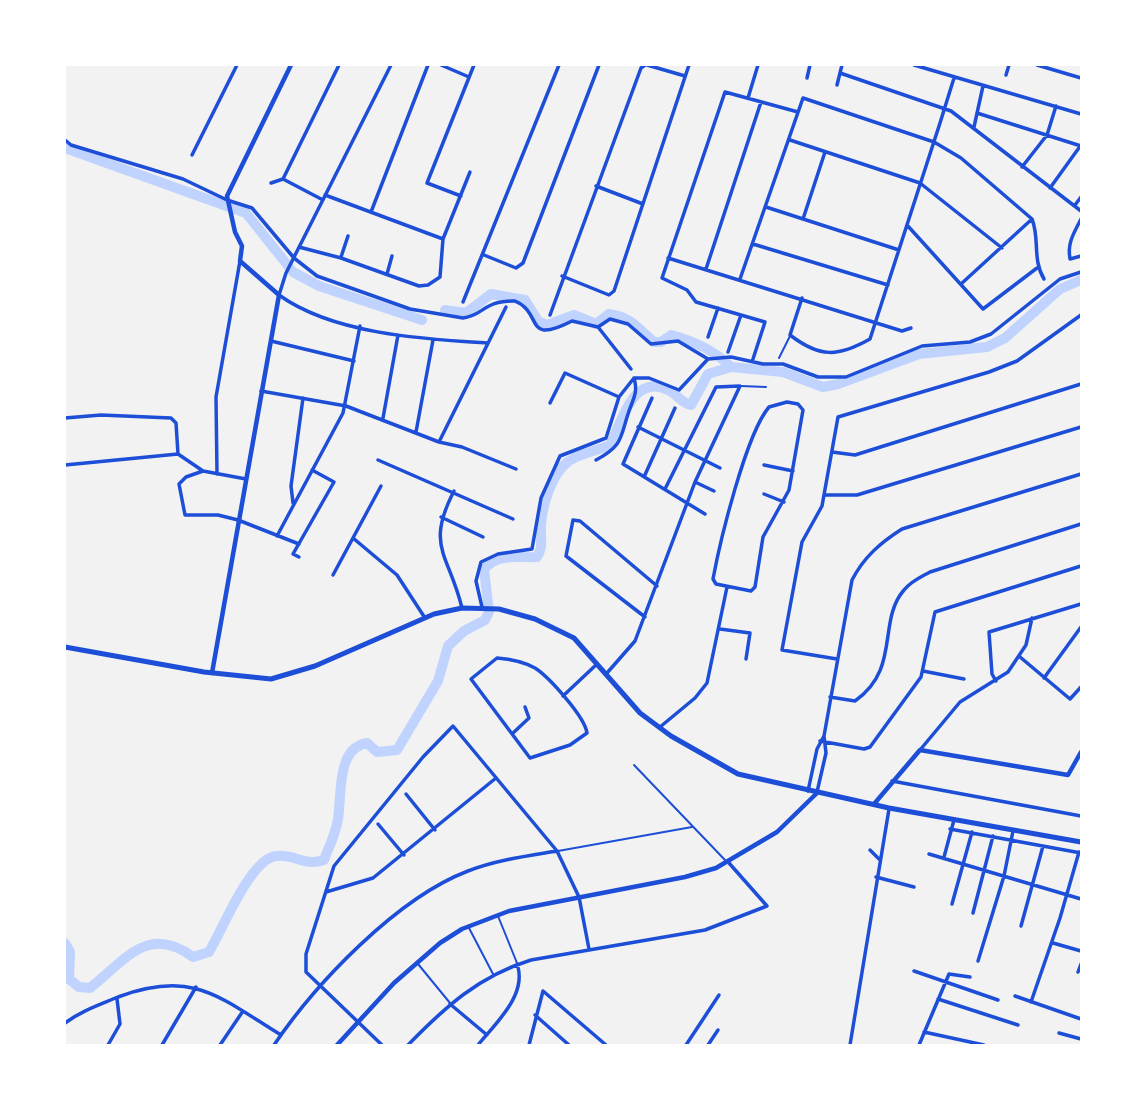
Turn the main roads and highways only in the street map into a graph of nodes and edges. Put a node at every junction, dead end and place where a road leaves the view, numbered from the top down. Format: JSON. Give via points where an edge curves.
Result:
{"nodes":[{"id":1,"x":65,"y":647,"type":"edge"},
{"id":2,"x":1081,"y":842,"type":"edge"}],
"edges":[{"from":1,"to":2,"type":"main road","via":[[212,673],[283,677],[425,618],[462,608],[498,609],[561,630],[598,662],[640,713],[738,774],[809,794]]}]}
